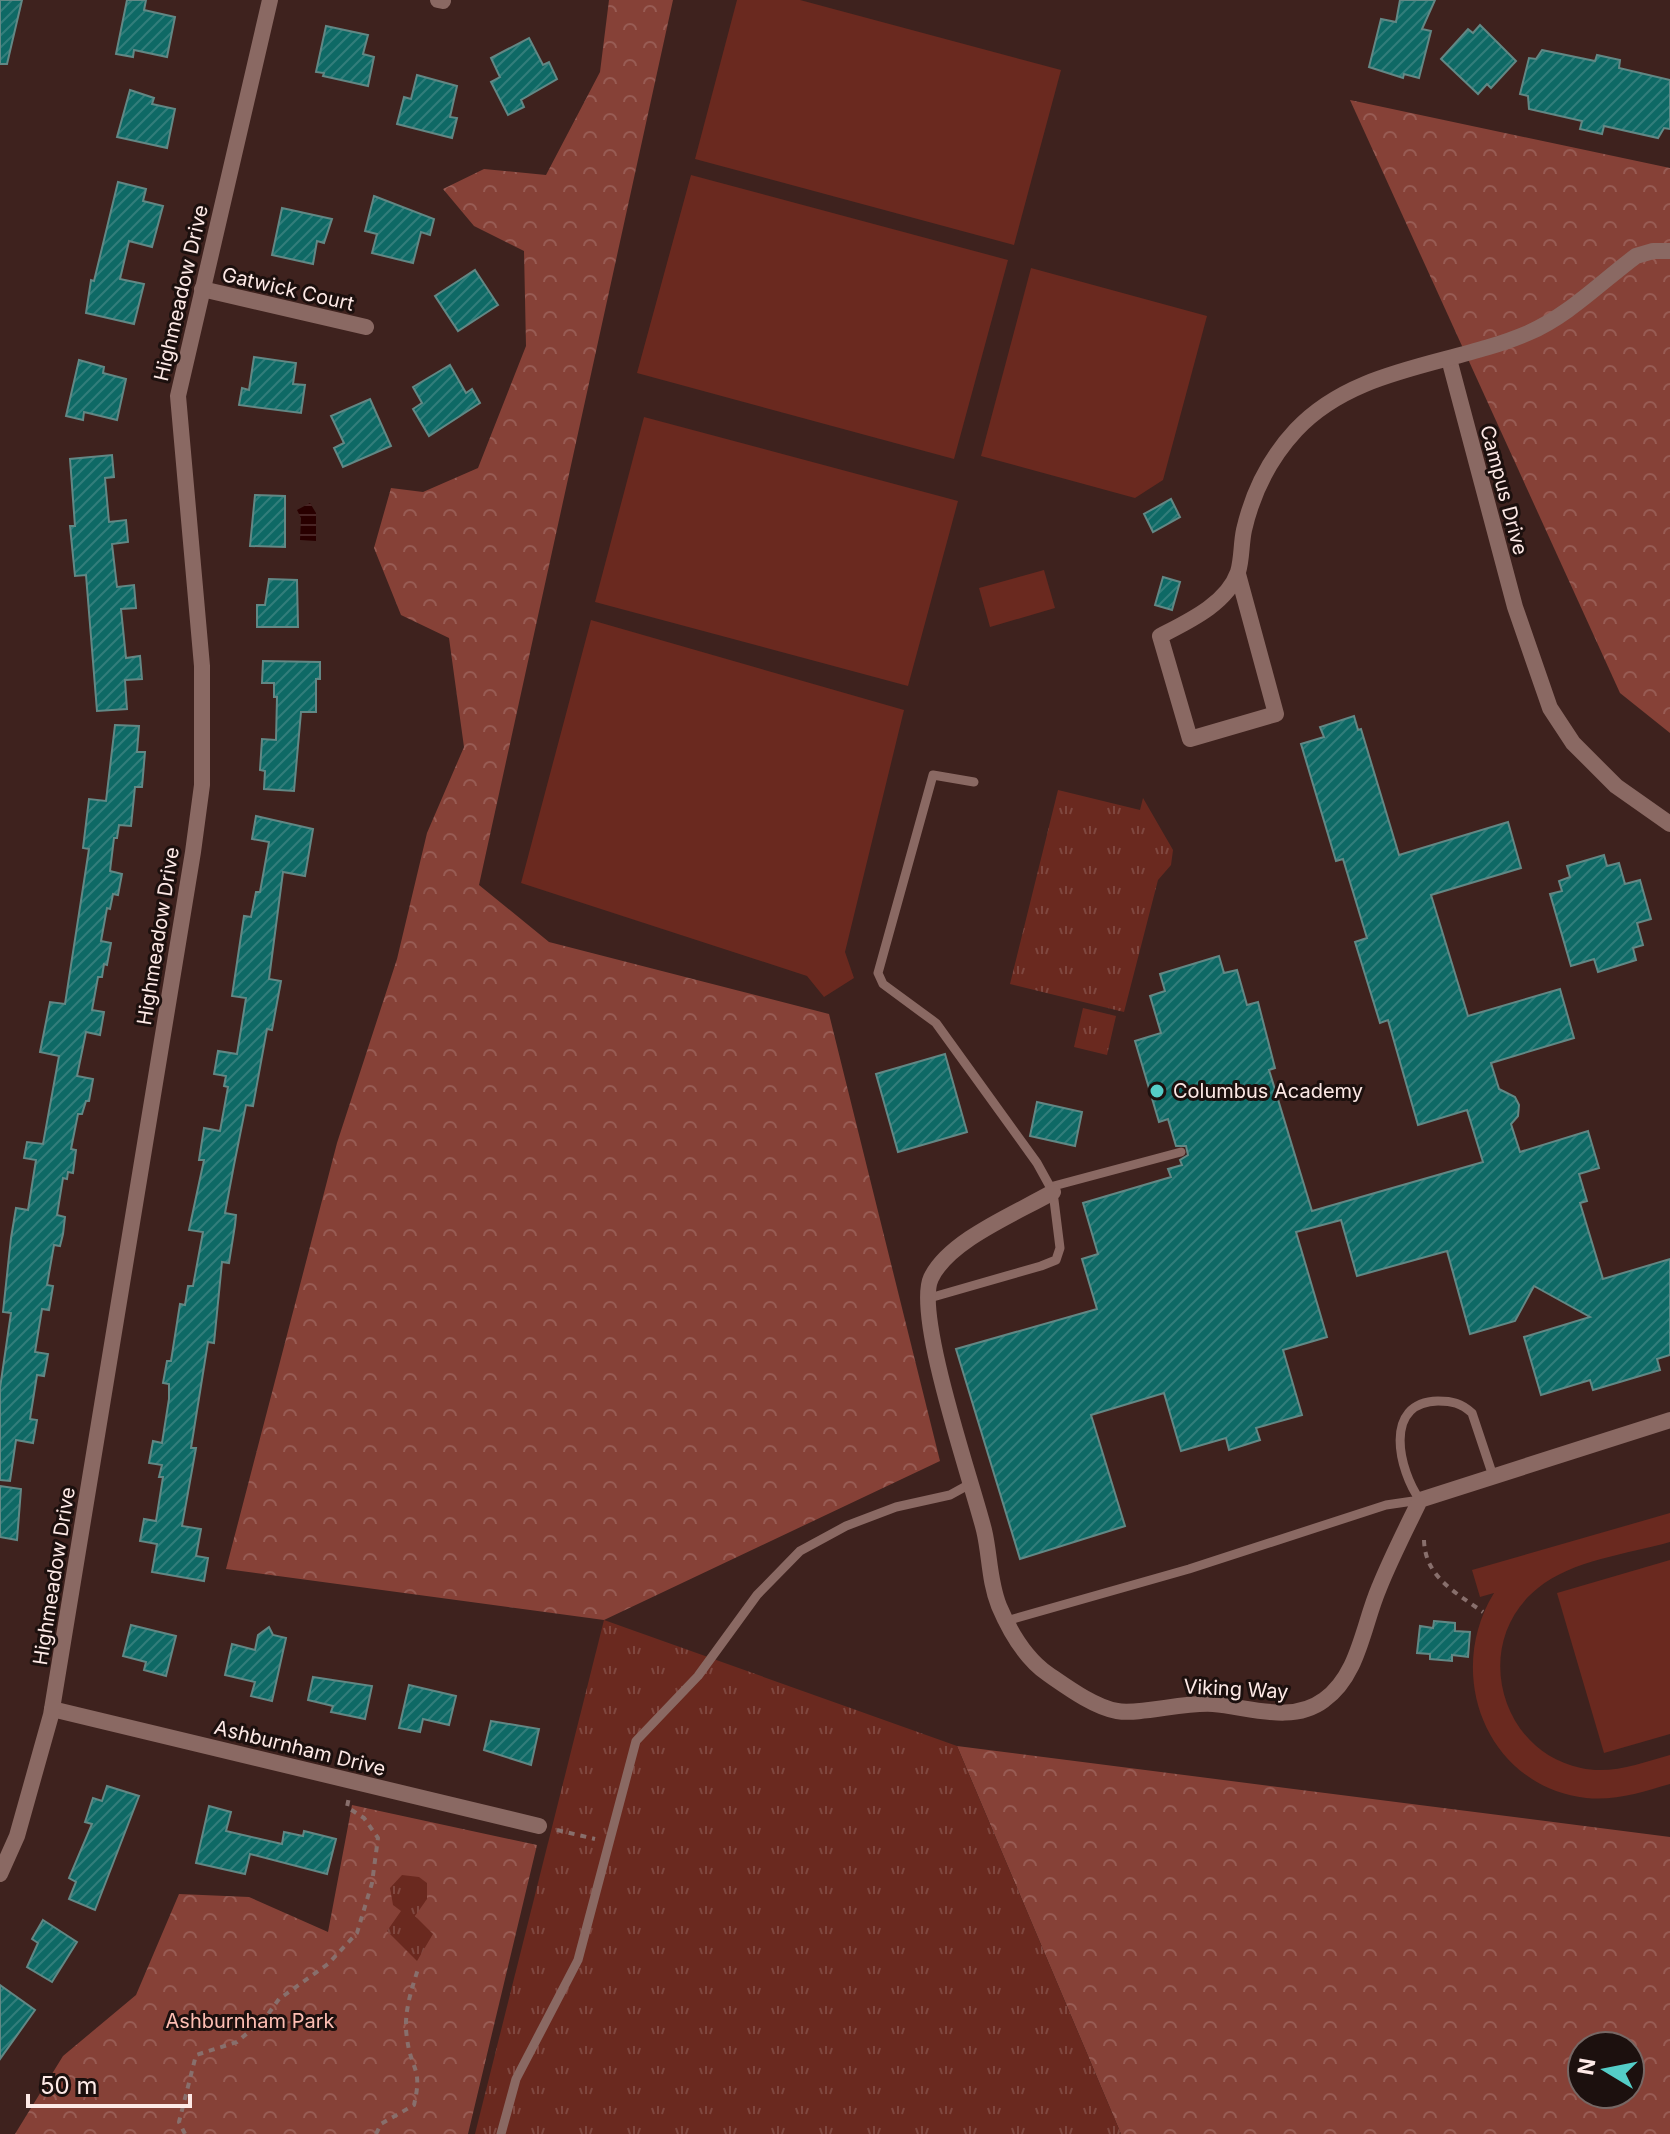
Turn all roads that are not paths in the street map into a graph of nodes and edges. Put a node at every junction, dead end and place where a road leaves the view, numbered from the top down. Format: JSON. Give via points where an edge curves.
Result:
{"nodes":[{"id":1,"x":270,"y":0,"type":"edge"},
{"id":2,"x":1670,"y":251,"type":"edge"},
{"id":3,"x":202,"y":289,"type":"junction"},
{"id":4,"x":366,"y":327,"type":"dead end"},
{"id":5,"x":1449,"y":359,"type":"junction"},
{"id":6,"x":1238,"y":574,"type":"junction"},
{"id":7,"x":974,"y":782,"type":"dead end"},
{"id":8,"x":1670,"y":824,"type":"edge"},
{"id":9,"x":1181,"y":1152,"type":"dead end"},
{"id":10,"x":1051,"y":1189,"type":"junction"},
{"id":11,"x":926,"y":1299,"type":"junction"},
{"id":12,"x":1670,"y":1420,"type":"edge"},
{"id":13,"x":1493,"y":1476,"type":"junction"},
{"id":14,"x":970,"y":1484,"type":"junction"},
{"id":15,"x":1420,"y":1500,"type":"junction"},
{"id":16,"x":1006,"y":1621,"type":"junction"},
{"id":17,"x":52,"y":1709,"type":"junction"},
{"id":18,"x":539,"y":1826,"type":"road end"},
{"id":19,"x":0,"y":1874,"type":"edge"},
{"id":20,"x":501,"y":2134,"type":"edge"}],
"edges":[{"from":1,"to":3,"type":"street","name":"Highmeadow Drive"},
{"from":2,"to":5,"type":"street","via":[[1636,256],[1532,332]]},
{"from":3,"to":4,"type":"street","name":"Gatwick Court"},
{"from":3,"to":17,"type":"street","name":"Highmeadow Drive","via":[[178,396],[202,666],[202,785]]},
{"from":5,"to":6,"type":"street","via":[[1351,389],[1296,429],[1272,457],[1255,492]]},
{"from":5,"to":8,"type":"street","name":"Campus Drive","via":[[1515,607],[1550,708],[1573,743],[1616,786]]},
{"from":6,"to":6,"type":"street","via":[[1276,714],[1190,739],[1160,636],[1207,608]]},
{"from":7,"to":10,"type":"lane","via":[[933,775],[878,973],[883,984],[936,1023]]},
{"from":9,"to":10,"type":"lane"},
{"from":10,"to":11,"type":"street","via":[[945,1256]]},
{"from":10,"to":11,"type":"lane","via":[[1060,1248],[1056,1260]]},
{"from":11,"to":14,"type":"street","name":"Viking Way"},
{"from":12,"to":13,"type":"street"},
{"from":13,"to":15,"type":"street"},
{"from":13,"to":15,"type":"lane","via":[[1472,1413],[1453,1402],[1431,1401],[1410,1413],[1399,1435],[1407,1474]]},
{"from":14,"to":16,"type":"street","name":"Viking Way","via":[[991,1582]]},
{"from":14,"to":20,"type":"lane","via":[[950,1495],[846,1526],[800,1551],[757,1595],[698,1676],[636,1741],[578,1960],[516,2079]]},
{"from":15,"to":16,"type":"lane","via":[[1386,1505]]},
{"from":15,"to":16,"type":"street","name":"Viking Way","via":[[1379,1588],[1350,1670],[1326,1699],[1304,1711],[1200,1703],[1115,1711],[1045,1672],[1023,1650]]},
{"from":17,"to":18,"type":"street","name":"Ashburnham Drive"},
{"from":17,"to":19,"type":"street","name":"Highmeadow Drive","via":[[30,1795]]}]}
